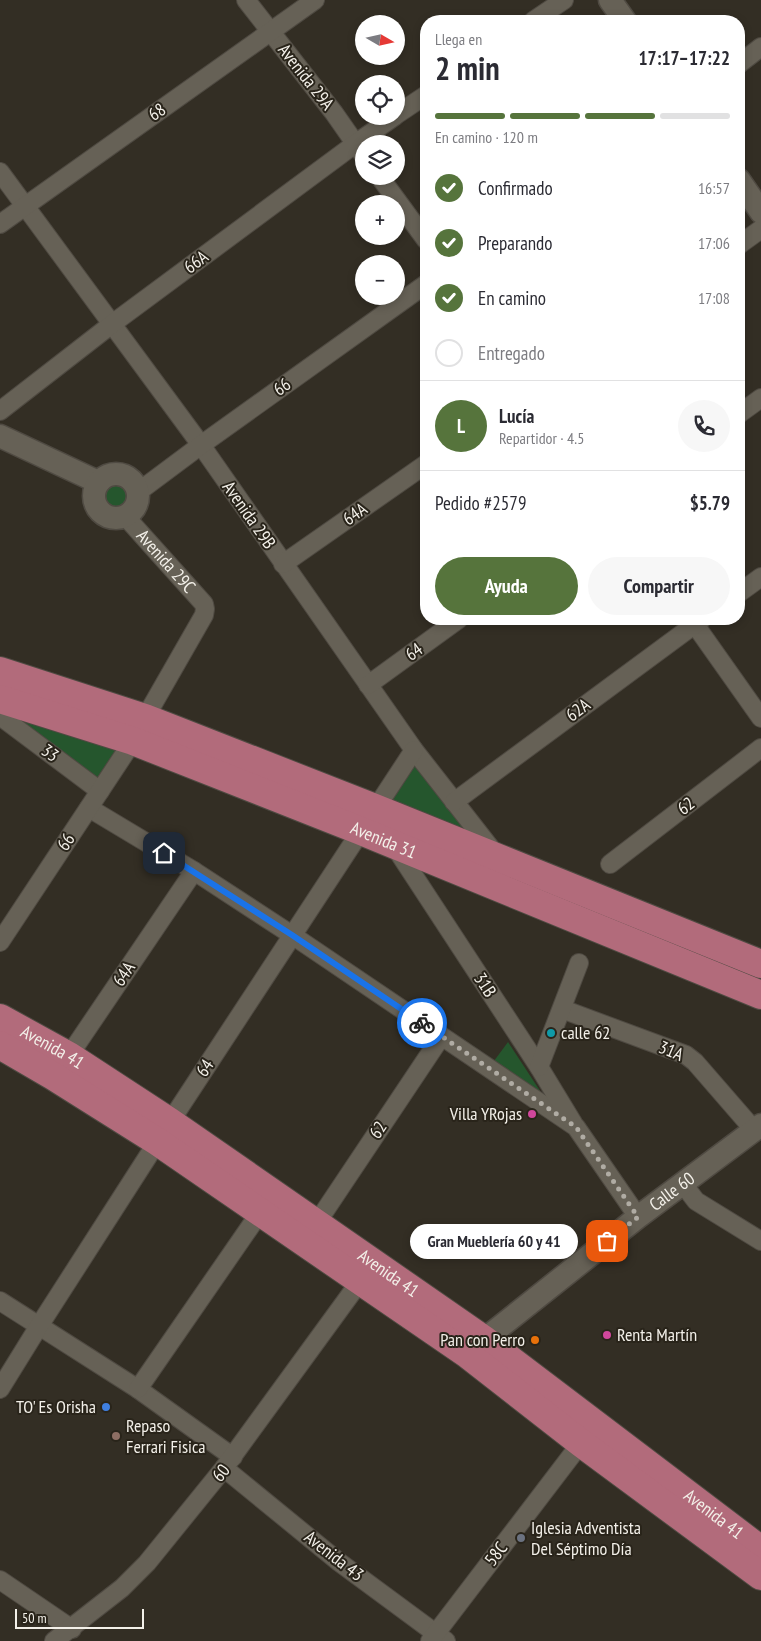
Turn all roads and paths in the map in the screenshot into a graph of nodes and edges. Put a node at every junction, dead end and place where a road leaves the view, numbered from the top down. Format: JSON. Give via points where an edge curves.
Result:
{"nodes":[{"id":1,"x":246,"y":0,"type":"edge"},
{"id":2,"x":314,"y":0,"type":"edge"},
{"id":3,"x":564,"y":0,"type":"edge"},
{"id":4,"x":610,"y":0,"type":"edge"},
{"id":5,"x":542,"y":15,"type":"edge"},
{"id":6,"x":621,"y":15,"type":"edge"},
{"id":7,"x":270,"y":32,"type":"junction"},
{"id":8,"x":761,"y":47,"type":"edge"},
{"id":9,"x":745,"y":59,"type":"edge"},
{"id":10,"x":420,"y":99,"type":"edge"},
{"id":11,"x":405,"y":110,"type":"edge"},
{"id":12,"x":386,"y":125,"type":"edge"},
{"id":13,"x":375,"y":135,"type":"edge"},
{"id":14,"x":355,"y":144,"type":"edge"},
{"id":15,"x":355,"y":153,"type":"edge"},
{"id":16,"x":0,"y":172,"type":"edge"},
{"id":17,"x":386,"y":185,"type":"edge"},
{"id":18,"x":745,"y":189,"type":"edge"},
{"id":19,"x":24,"y":206,"type":"junction"},
{"id":20,"x":761,"y":212,"type":"edge"},
{"id":21,"x":0,"y":224,"type":"edge"},
{"id":22,"x":761,"y":229,"type":"edge"},
{"id":23,"x":420,"y":232,"type":"edge"},
{"id":24,"x":745,"y":241,"type":"edge"},
{"id":25,"x":420,"y":288,"type":"edge"},
{"id":26,"x":112,"y":324,"type":"junction"},
{"id":27,"x":761,"y":398,"type":"edge"},
{"id":28,"x":745,"y":410,"type":"edge"},
{"id":29,"x":0,"y":411,"type":"edge"},
{"id":30,"x":0,"y":436,"type":"edge"},
{"id":31,"x":201,"y":445,"type":"junction"},
{"id":32,"x":420,"y":468,"type":"edge"},
{"id":33,"x":98,"y":482,"type":"junction"},
{"id":34,"x":138,"y":492,"type":"junction"},
{"id":35,"x":125,"y":516,"type":"junction"},
{"id":36,"x":283,"y":564,"type":"junction"},
{"id":37,"x":761,"y":577,"type":"edge"},
{"id":38,"x":745,"y":589,"type":"edge"},
{"id":39,"x":205,"y":609,"type":"joint"},
{"id":40,"x":451,"y":625,"type":"edge"},
{"id":41,"x":691,"y":625,"type":"edge"},
{"id":42,"x":699,"y":625,"type":"edge"},
{"id":43,"x":0,"y":671,"type":"edge"},
{"id":44,"x":368,"y":685,"type":"junction"},
{"id":45,"x":0,"y":698,"type":"edge"},
{"id":46,"x":0,"y":716,"type":"edge"},
{"id":47,"x":761,"y":718,"type":"edge"},
{"id":48,"x":139,"y":730,"type":"junction"},
{"id":49,"x":761,"y":748,"type":"edge"},
{"id":50,"x":414,"y":750,"type":"junction"},
{"id":51,"x":100,"y":791,"type":"junction"},
{"id":52,"x":454,"y":802,"type":"junction"},
{"id":53,"x":89,"y":808,"type":"junction"},
{"id":54,"x":368,"y":820,"type":"junction"},
{"id":55,"x":393,"y":844,"type":"junction"},
{"id":56,"x":498,"y":858,"type":"junction"},
{"id":57,"x":610,"y":864,"type":"dead end"},
{"id":58,"x":194,"y":871,"type":"junction"},
{"id":59,"x":292,"y":935,"type":"junction"},
{"id":60,"x":0,"y":942,"type":"edge"},
{"id":61,"x":579,"y":963,"type":"dead end"},
{"id":62,"x":761,"y":964,"type":"edge"},
{"id":63,"x":761,"y":995,"type":"edge"},
{"id":64,"x":562,"y":1009,"type":"junction"},
{"id":65,"x":0,"y":1018,"type":"edge"},
{"id":66,"x":441,"y":1037,"type":"junction"},
{"id":67,"x":0,"y":1045,"type":"edge"},
{"id":68,"x":61,"y":1066,"type":"junction"},
{"id":69,"x":539,"y":1067,"type":"junction"},
{"id":70,"x":576,"y":1127,"type":"junction"},
{"id":71,"x":757,"y":1128,"type":"edge"},
{"id":72,"x":164,"y":1132,"type":"junction"},
{"id":73,"x":683,"y":1184,"type":"junction"},
{"id":74,"x":261,"y":1211,"type":"junction"},
{"id":75,"x":638,"y":1217,"type":"junction"},
{"id":76,"x":316,"y":1224,"type":"junction"},
{"id":77,"x":761,"y":1241,"type":"edge"},
{"id":78,"x":361,"y":1280,"type":"junction"},
{"id":79,"x":0,"y":1301,"type":"edge"},
{"id":80,"x":39,"y":1326,"type":"junction"},
{"id":81,"x":475,"y":1346,"type":"junction"},
{"id":82,"x":0,"y":1389,"type":"edge"},
{"id":83,"x":138,"y":1389,"type":"junction"},
{"id":84,"x":581,"y":1443,"type":"junction"},
{"id":85,"x":229,"y":1463,"type":"junction"},
{"id":86,"x":761,"y":1550,"type":"edge"},
{"id":87,"x":761,"y":1576,"type":"edge"},
{"id":88,"x":0,"y":1580,"type":"edge"},
{"id":89,"x":72,"y":1629,"type":"junction"},
{"id":90,"x":437,"y":1638,"type":"edge"},
{"id":91,"x":54,"y":1641,"type":"edge"}],
"edges":[{"from":1,"to":7,"type":"street","name":"Avenida 29A"},
{"from":2,"to":7,"type":"street","name":"68"},
{"from":3,"to":5,"type":"street"},
{"from":4,"to":6,"type":"street"},
{"from":7,"to":14,"type":"street","name":"Avenida 29A"},
{"from":7,"to":19,"type":"street","name":"68"},
{"from":8,"to":9,"type":"street"},
{"from":10,"to":11,"type":"street","name":"66A"},
{"from":12,"to":13,"type":"street","name":"66A"},
{"from":15,"to":26,"type":"street","name":"66A"},
{"from":16,"to":19,"type":"street","name":"Avenida 29B"},
{"from":17,"to":23,"type":"street"},
{"from":18,"to":20,"type":"street"},
{"from":19,"to":21,"type":"street","name":"68"},
{"from":19,"to":26,"type":"street","name":"Avenida 29B"},
{"from":22,"to":24,"type":"street"},
{"from":25,"to":31,"type":"street","name":"66"},
{"from":26,"to":29,"type":"street","name":"66A"},
{"from":26,"to":31,"type":"street","name":"Avenida 29B"},
{"from":27,"to":28,"type":"street"},
{"from":30,"to":33,"type":"street"},
{"from":31,"to":34,"type":"street","name":"66"},
{"from":31,"to":36,"type":"street","name":"Avenida 29B"},
{"from":32,"to":36,"type":"street","name":"64A"},
{"from":33,"to":34,"type":"street","via":[[111,473],[119,473],[132,480]]},
{"from":33,"to":35,"type":"street","via":[[93,496],[98,510],[111,518]]},
{"from":34,"to":35,"type":"street","via":[[135,506]]},
{"from":35,"to":39,"type":"street","name":"Avenida 29C","via":[[204,604]]},
{"from":36,"to":44,"type":"street","name":"Avenida 29B"},
{"from":37,"to":38,"type":"street"},
{"from":39,"to":48,"type":"street","name":"66"},
{"from":40,"to":44,"type":"street","name":"64"},
{"from":41,"to":52,"type":"street","name":"62A"},
{"from":42,"to":47,"type":"street"},
{"from":43,"to":48,"type":"main road","name":"Avenida 31"},
{"from":44,"to":50,"type":"street","name":"Avenida 29B"},
{"from":45,"to":48,"type":"main road","name":"Avenida 31"},
{"from":46,"to":51,"type":"street","name":"33"},
{"from":48,"to":51,"type":"street","name":"66"},
{"from":48,"to":54,"type":"main road","name":"Avenida 31"},
{"from":49,"to":57,"type":"street","name":"62"},
{"from":50,"to":52,"type":"street","name":"Avenida 29B"},
{"from":50,"to":54,"type":"street","name":"64"},
{"from":51,"to":53,"type":"street","name":"66"},
{"from":52,"to":56,"type":"street","name":"Avenida 29B"},
{"from":53,"to":58,"type":"street"},
{"from":53,"to":60,"type":"street","name":"66"},
{"from":54,"to":55,"type":"main road","name":"Avenida 31"},
{"from":54,"to":56,"type":"main road","name":"Avenida 31"},
{"from":54,"to":59,"type":"street","name":"64"},
{"from":55,"to":63,"type":"main road","name":"Avenida 31"},
{"from":55,"to":69,"type":"street","name":"31B"},
{"from":56,"to":62,"type":"main road","name":"Avenida 31"},
{"from":58,"to":59,"type":"street"},
{"from":58,"to":68,"type":"street","name":"64A"},
{"from":59,"to":66,"type":"street"},
{"from":59,"to":72,"type":"street","name":"64"},
{"from":61,"to":64,"type":"street"},
{"from":64,"to":69,"type":"street"},
{"from":64,"to":71,"type":"street","name":"31A","via":[[686,1055]]},
{"from":65,"to":68,"type":"main road","name":"Avenida 41"},
{"from":66,"to":70,"type":"street"},
{"from":66,"to":76,"type":"street","name":"62"},
{"from":67,"to":68,"type":"main road","name":"Avenida 41"},
{"from":68,"to":72,"type":"main road","name":"Avenida 41"},
{"from":69,"to":70,"type":"street","name":"31B"},
{"from":70,"to":75,"type":"street","name":"31B"},
{"from":71,"to":73,"type":"street","name":"Calle 60"},
{"from":72,"to":74,"type":"main road","name":"Avenida 41"},
{"from":72,"to":76,"type":"main road","name":"Avenida 41"},
{"from":72,"to":80,"type":"street","name":"64"},
{"from":73,"to":75,"type":"street","name":"Calle 60"},
{"from":73,"to":77,"type":"street","via":[[696,1201]]},
{"from":74,"to":78,"type":"main road","name":"Avenida 41"},
{"from":74,"to":83,"type":"street"},
{"from":75,"to":81,"type":"street","name":"Calle 60"},
{"from":76,"to":81,"type":"main road","name":"Avenida 41"},
{"from":78,"to":81,"type":"main road","name":"Avenida 41"},
{"from":78,"to":85,"type":"street","name":"60"},
{"from":79,"to":80,"type":"street","name":"Avenida 43"},
{"from":80,"to":82,"type":"street","name":"64"},
{"from":80,"to":83,"type":"street","name":"Avenida 43"},
{"from":81,"to":84,"type":"main road","name":"Avenida 41"},
{"from":81,"to":86,"type":"main road","name":"Avenida 41"},
{"from":83,"to":85,"type":"street","name":"Avenida 43"},
{"from":84,"to":87,"type":"main road","name":"Avenida 41"},
{"from":84,"to":90,"type":"street","name":"58C"},
{"from":85,"to":89,"type":"street","name":"60","via":[[147,1563]]},
{"from":85,"to":90,"type":"street","name":"Avenida 43","via":[[339,1562]]},
{"from":88,"to":89,"type":"street"},
{"from":89,"to":91,"type":"street","name":"60"}]}
